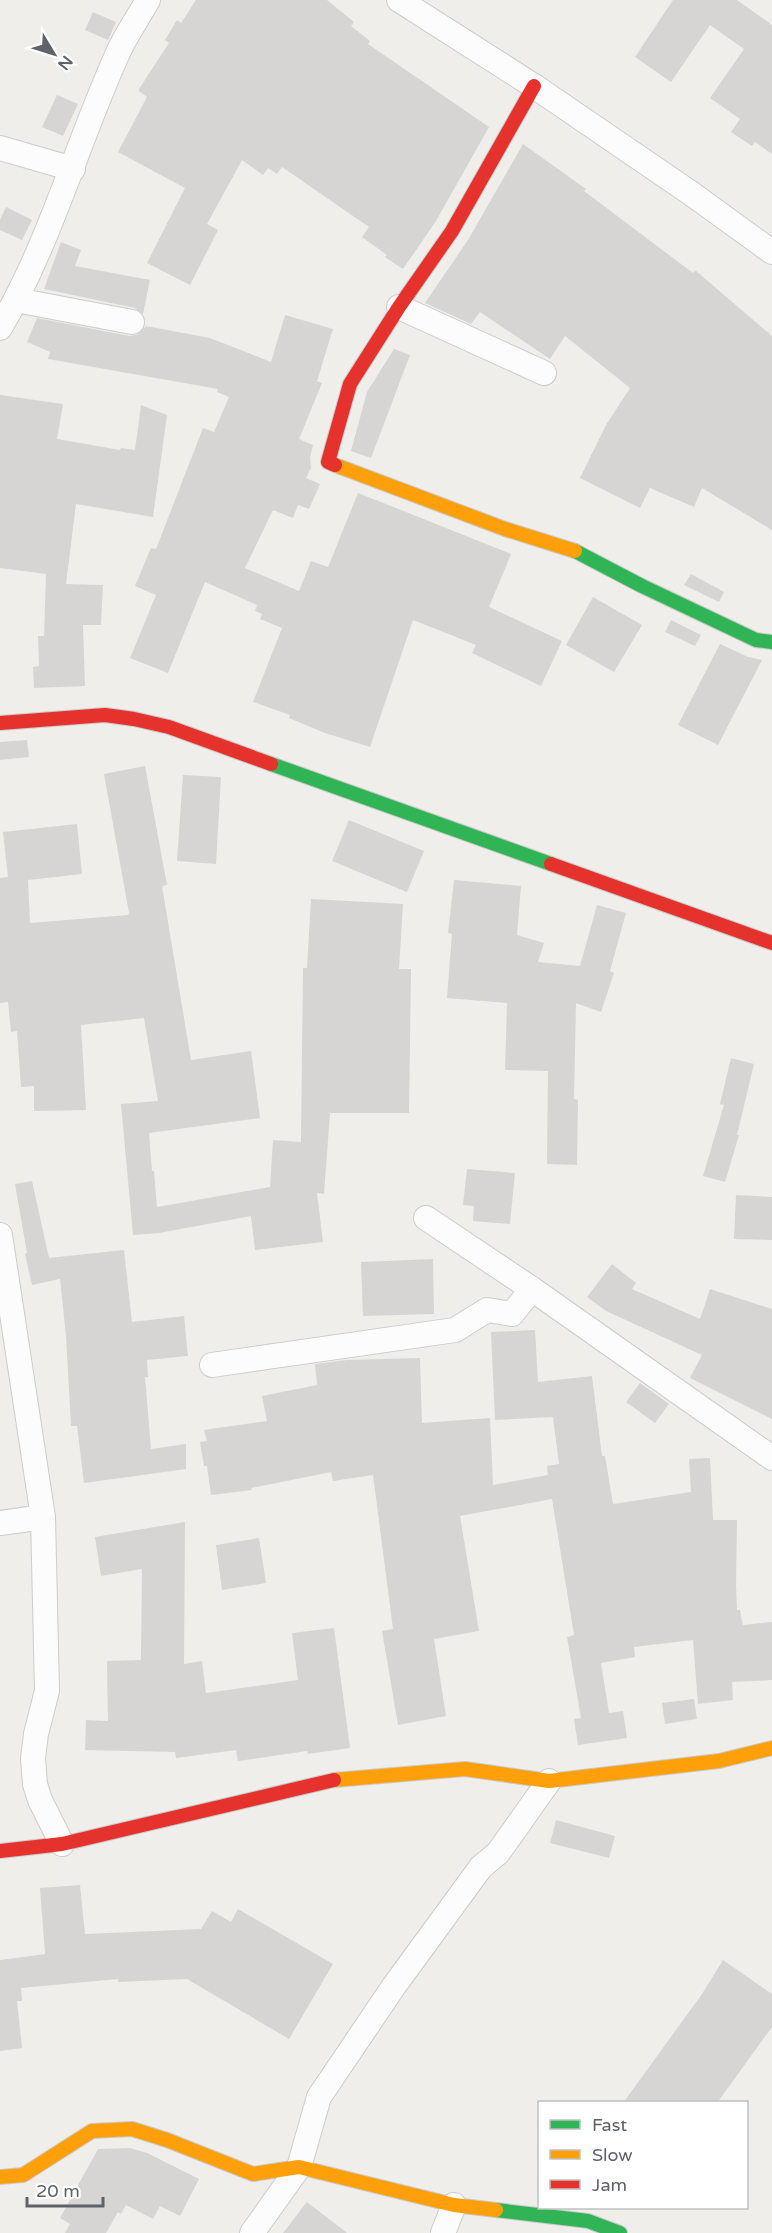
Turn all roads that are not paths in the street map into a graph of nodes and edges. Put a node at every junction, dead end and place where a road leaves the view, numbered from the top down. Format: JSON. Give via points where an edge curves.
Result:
{"nodes":[{"id":1,"x":148,"y":0,"type":"edge"},
{"id":2,"x":399,"y":0,"type":"edge"},
{"id":3,"x":534,"y":86,"type":"junction"},
{"id":4,"x":0,"y":148,"type":"edge"},
{"id":5,"x":73,"y":169,"type":"junction"},
{"id":6,"x":772,"y":252,"type":"edge"},
{"id":7,"x":16,"y":300,"type":"junction"},
{"id":8,"x":399,"y":307,"type":"junction"},
{"id":9,"x":132,"y":322,"type":"dead end"},
{"id":10,"x":0,"y":328,"type":"edge"},
{"id":11,"x":544,"y":373,"type":"dead end"},
{"id":12,"x":772,"y":642,"type":"edge"},
{"id":13,"x":0,"y":723,"type":"edge"},
{"id":14,"x":772,"y":943,"type":"edge"},
{"id":15,"x":426,"y":1218,"type":"dead end"},
{"id":16,"x":0,"y":1235,"type":"edge"},
{"id":17,"x":531,"y":1289,"type":"junction"},
{"id":18,"x":212,"y":1365,"type":"dead end"},
{"id":19,"x":772,"y":1458,"type":"edge"},
{"id":20,"x":43,"y":1517,"type":"junction"},
{"id":21,"x":0,"y":1523,"type":"edge"},
{"id":22,"x":772,"y":1748,"type":"edge"},
{"id":23,"x":549,"y":1781,"type":"junction"},
{"id":24,"x":62,"y":1844,"type":"junction"},
{"id":25,"x":0,"y":1851,"type":"edge"},
{"id":26,"x":299,"y":2166,"type":"junction"},
{"id":27,"x":0,"y":2177,"type":"edge"},
{"id":28,"x":454,"y":2205,"type":"junction"},
{"id":29,"x":252,"y":2233,"type":"edge"},
{"id":30,"x":443,"y":2233,"type":"edge"},
{"id":31,"x":620,"y":2233,"type":"edge"}],
"edges":[{"from":1,"to":5,"type":"street","via":[[117,54]]},
{"from":2,"to":3,"type":"street"},
{"from":3,"to":6,"type":"street"},
{"from":3,"to":8,"type":"street","via":[[452,231]]},
{"from":4,"to":5,"type":"street"},
{"from":5,"to":7,"type":"street"},
{"from":7,"to":9,"type":"street"},
{"from":7,"to":10,"type":"street"},
{"from":8,"to":11,"type":"street"},
{"from":8,"to":12,"type":"street","via":[[350,384],[328,462],[577,552],[756,640]]},
{"from":13,"to":14,"type":"street","via":[[105,716],[169,727]]},
{"from":15,"to":17,"type":"street"},
{"from":16,"to":20,"type":"street"},
{"from":17,"to":18,"type":"street","via":[[512,1314],[487,1310],[454,1330]]},
{"from":17,"to":19,"type":"street"},
{"from":20,"to":21,"type":"street"},
{"from":20,"to":24,"type":"street","via":[[47,1691],[33,1758],[40,1800]]},
{"from":22,"to":23,"type":"street","via":[[719,1761]]},
{"from":23,"to":24,"type":"street","via":[[465,1769],[334,1780]]},
{"from":23,"to":26,"type":"street","via":[[394,1986],[319,2097]]},
{"from":24,"to":25,"type":"street"},
{"from":26,"to":27,"type":"street","via":[[253,2174],[132,2129],[92,2131],[23,2175]]},
{"from":26,"to":28,"type":"street"},
{"from":26,"to":29,"type":"street"},
{"from":28,"to":30,"type":"street"},
{"from":28,"to":31,"type":"street","via":[[588,2221]]}]}
